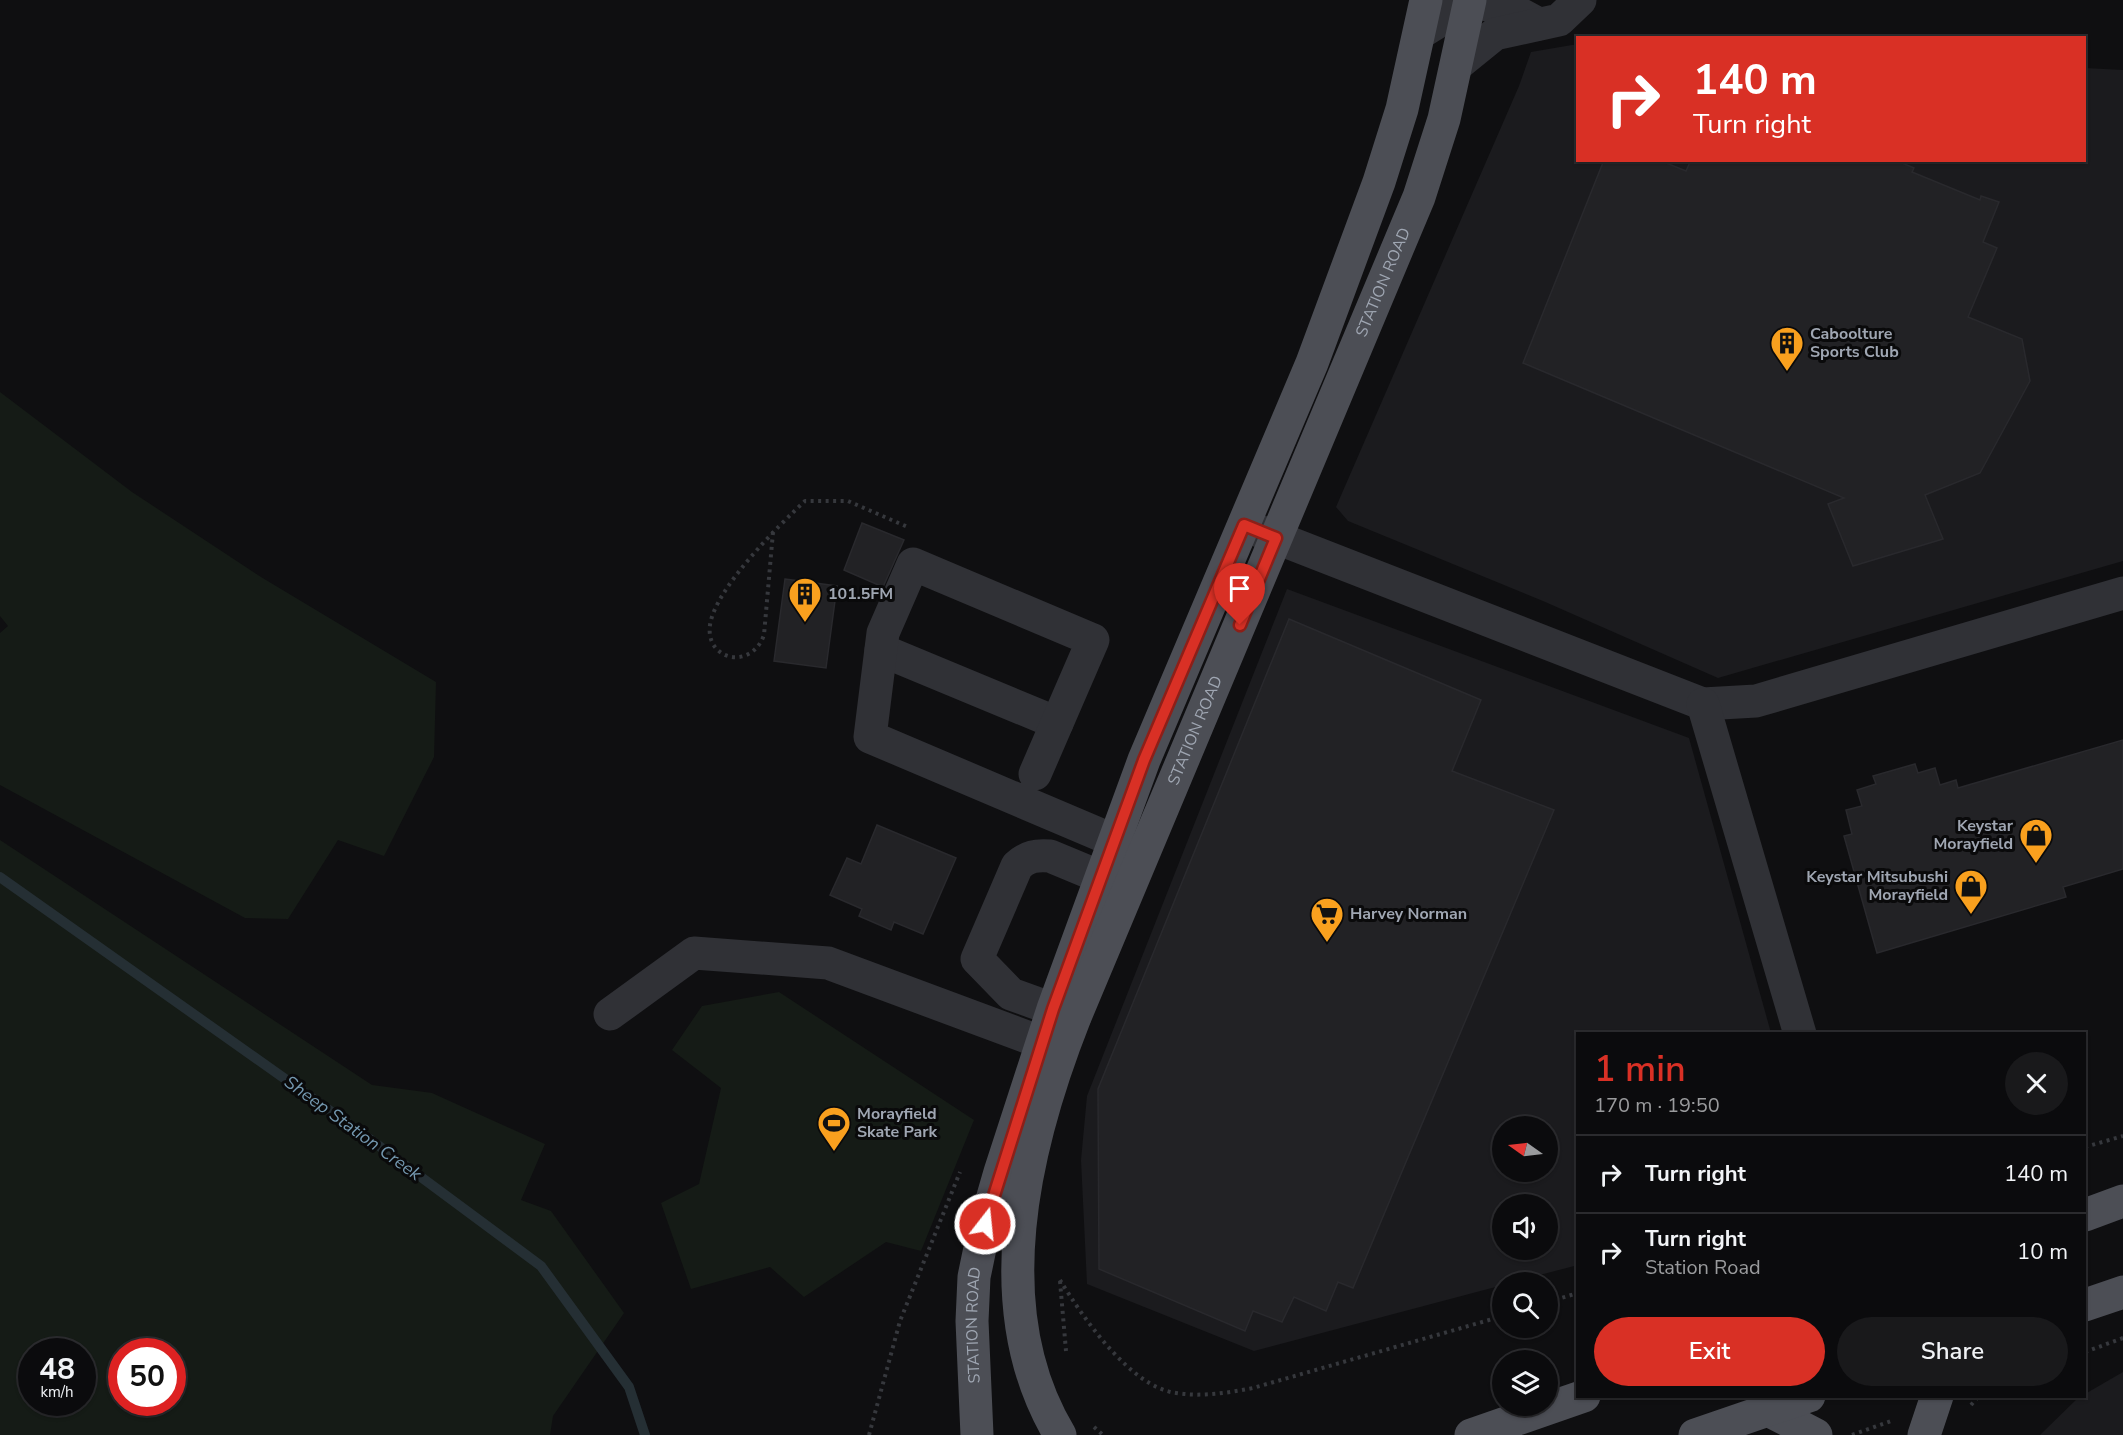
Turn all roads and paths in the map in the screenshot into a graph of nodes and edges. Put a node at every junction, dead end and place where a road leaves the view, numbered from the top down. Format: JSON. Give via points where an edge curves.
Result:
{"nodes":[{"id":1,"x":1426,"y":0,"type":"edge"},
{"id":2,"x":1580,"y":0,"type":"edge"},
{"id":3,"x":1470,"y":1,"type":"edge"},
{"id":4,"x":1539,"y":24,"type":"junction"},
{"id":5,"x":1420,"y":33,"type":"junction"},
{"id":6,"x":1458,"y":64,"type":"junction"},
{"id":7,"x":1244,"y":525,"type":"junction"},
{"id":8,"x":772,"y":532,"type":"junction"},
{"id":9,"x":1276,"y":538,"type":"junction"},
{"id":10,"x":913,"y":564,"type":"junction"},
{"id":11,"x":2123,"y":593,"type":"edge"},
{"id":12,"x":881,"y":650,"type":"junction"},
{"id":13,"x":1703,"y":704,"type":"junction"},
{"id":14,"x":1057,"y":723,"type":"junction"},
{"id":15,"x":1035,"y":774,"type":"dead end"},
{"id":16,"x":1115,"y":841,"type":"junction"},
{"id":17,"x":1115,"y":883,"type":"junction"},
{"id":18,"x":1064,"y":1013,"type":"junction"},
{"id":19,"x":610,"y":1014,"type":"dead end"},
{"id":20,"x":1799,"y":1032,"type":"edge"},
{"id":21,"x":1043,"y":1043,"type":"junction"},
{"id":22,"x":2123,"y":1136,"type":"edge"},
{"id":23,"x":2086,"y":1147,"type":"edge"},
{"id":24,"x":2123,"y":1202,"type":"edge"},
{"id":25,"x":944,"y":1214,"type":"dead end"},
{"id":26,"x":2086,"y":1215,"type":"edge"},
{"id":27,"x":2123,"y":1292,"type":"edge"},
{"id":28,"x":1576,"y":1294,"type":"edge"},
{"id":29,"x":1558,"y":1299,"type":"edge"},
{"id":30,"x":2086,"y":1305,"type":"edge"},
{"id":31,"x":1492,"y":1319,"type":"edge"},
{"id":32,"x":2123,"y":1338,"type":"edge"},
{"id":33,"x":2086,"y":1352,"type":"edge"},
{"id":34,"x":1068,"y":1361,"type":"dead end"},
{"id":35,"x":1578,"y":1398,"type":"edge"},
{"id":36,"x":1803,"y":1398,"type":"edge"},
{"id":37,"x":1936,"y":1398,"type":"edge"},
{"id":38,"x":1768,"y":1410,"type":"junction"},
{"id":39,"x":869,"y":1435,"type":"edge"},
{"id":40,"x":977,"y":1435,"type":"edge"},
{"id":41,"x":1060,"y":1435,"type":"edge"},
{"id":42,"x":1471,"y":1435,"type":"edge"},
{"id":43,"x":1695,"y":1435,"type":"edge"},
{"id":44,"x":1816,"y":1435,"type":"edge"},
{"id":45,"x":1924,"y":1435,"type":"edge"}],
"edges":[{"from":1,"to":5,"type":"main road","name":"STATION ROAD"},
{"from":2,"to":4,"type":"lane","via":[[1559,20]]},
{"from":3,"to":4,"type":"lane","via":[[1511,9]]},
{"from":3,"to":5,"type":"lane"},
{"from":3,"to":6,"type":"main road","name":"STATION ROAD"},
{"from":4,"to":6,"type":"lane","via":[[1495,34]]},
{"from":5,"to":7,"type":"main road","name":"STATION ROAD","via":[[1379,182],[1312,363]]},
{"from":6,"to":9,"type":"main road","name":"STATION ROAD","via":[[1419,197]]},
{"from":7,"to":9,"type":"lane"},
{"from":7,"to":16,"type":"main road","name":"STATION ROAD","via":[[1144,760]]},
{"from":8,"to":8,"type":"path","via":[[726,591],[710,623],[712,644],[730,657],[744,658],[753,653],[764,635]]},
{"from":8,"to":10,"type":"path","via":[[805,501],[848,501],[919,534],[921,543]]},
{"from":9,"to":13,"type":"lane"},
{"from":9,"to":17,"type":"main road","name":"STATION ROAD"},
{"from":10,"to":12,"type":"lane","via":[[883,633]]},
{"from":10,"to":14,"type":"lane","via":[[1093,640]]},
{"from":11,"to":13,"type":"lane","via":[[1756,701]]},
{"from":12,"to":14,"type":"lane"},
{"from":12,"to":16,"type":"lane","via":[[870,737]]},
{"from":13,"to":20,"type":"lane"},
{"from":14,"to":15,"type":"lane"},
{"from":16,"to":17,"type":"main road","name":"STATION ROAD"},
{"from":17,"to":18,"type":"main road","name":"STATION ROAD"},
{"from":17,"to":18,"type":"lane","via":[[1050,856],[1025,858],[1017,866],[977,959],[1011,994]]},
{"from":18,"to":21,"type":"main road","name":"STATION ROAD"},
{"from":18,"to":41,"type":"main road","name":"STATION ROAD","via":[[1026,1184],[1018,1292],[1022,1339],[1033,1382]]},
{"from":19,"to":21,"type":"lane","via":[[694,953],[828,963]]},
{"from":21,"to":40,"type":"main road","name":"STATION ROAD","via":[[1000,1172],[974,1277]]},
{"from":22,"to":23,"type":"path"},
{"from":24,"to":26,"type":"main road"},
{"from":25,"to":39,"type":"path","via":[[900,1321]]},
{"from":27,"to":30,"type":"main road"},
{"from":28,"to":29,"type":"path"},
{"from":31,"to":34,"type":"path","via":[[1253,1388],[1214,1395],[1173,1393],[1141,1378],[1115,1352],[1079,1311],[1060,1280]]},
{"from":32,"to":33,"type":"path"},
{"from":35,"to":42,"type":"main road"},
{"from":36,"to":38,"type":"main road"},
{"from":37,"to":45,"type":"main road"},
{"from":38,"to":43,"type":"main road"},
{"from":38,"to":44,"type":"main road"}]}
